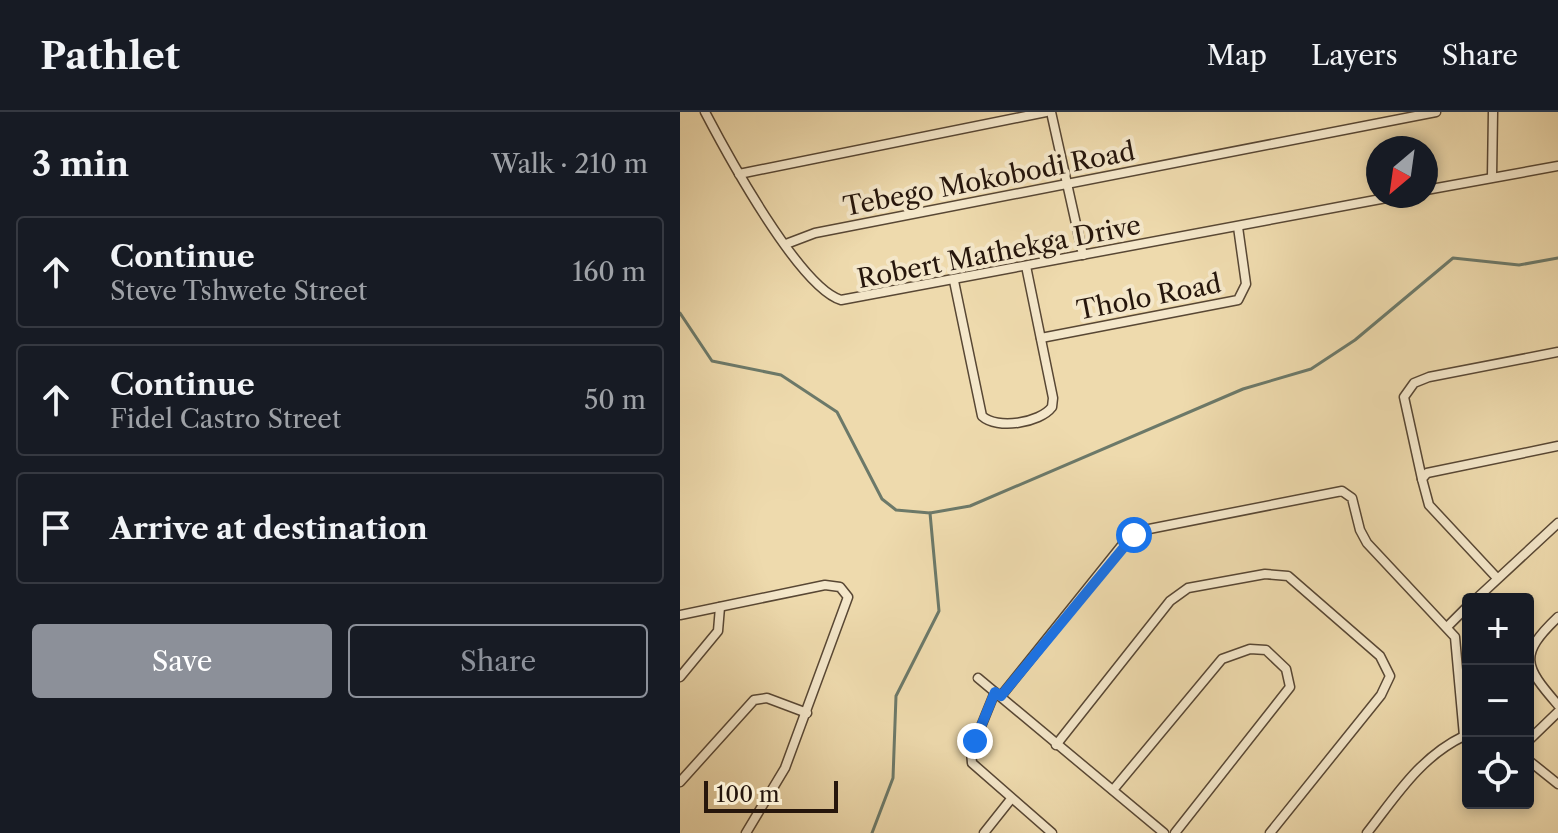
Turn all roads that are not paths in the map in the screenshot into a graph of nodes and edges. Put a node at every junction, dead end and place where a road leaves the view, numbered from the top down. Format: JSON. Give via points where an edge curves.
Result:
{"nodes":[{"id":1,"x":705,"y":112,"type":"edge"},
{"id":2,"x":1049,"y":112,"type":"edge"},
{"id":3,"x":1436,"y":112,"type":"edge"},
{"id":4,"x":1493,"y":112,"type":"edge"},
{"id":5,"x":1558,"y":166,"type":"edge"},
{"id":6,"x":739,"y":174,"type":"junction"},
{"id":7,"x":1492,"y":177,"type":"junction"},
{"id":8,"x":1068,"y":183,"type":"junction"},
{"id":9,"x":1438,"y":188,"type":"edge"},
{"id":10,"x":1366,"y":202,"type":"edge"},
{"id":11,"x":1238,"y":227,"type":"junction"},
{"id":12,"x":786,"y":244,"type":"junction"},
{"id":13,"x":1083,"y":255,"type":"junction"},
{"id":14,"x":1026,"y":266,"type":"junction"},
{"id":15,"x":954,"y":281,"type":"junction"},
{"id":16,"x":1041,"y":338,"type":"junction"},
{"id":17,"x":1558,"y":352,"type":"edge"},
{"id":18,"x":1558,"y":446,"type":"edge"},
{"id":19,"x":1422,"y":479,"type":"junction"},
{"id":20,"x":1558,"y":523,"type":"edge"},
{"id":21,"x":1497,"y":578,"type":"junction"},
{"id":22,"x":1482,"y":593,"type":"edge"},
{"id":23,"x":720,"y":607,"type":"junction"},
{"id":24,"x":1462,"y":612,"type":"edge"},
{"id":25,"x":680,"y":615,"type":"edge"},
{"id":26,"x":1558,"y":617,"type":"edge"},
{"id":27,"x":1448,"y":626,"type":"junction"},
{"id":28,"x":680,"y":677,"type":"edge"},
{"id":29,"x":978,"y":678,"type":"dead end"},
{"id":30,"x":998,"y":694,"type":"junction"},
{"id":31,"x":1558,"y":705,"type":"edge"},
{"id":32,"x":1558,"y":712,"type":"edge"},
{"id":33,"x":807,"y":713,"type":"junction"},
{"id":34,"x":1466,"y":737,"type":"edge"},
{"id":35,"x":1532,"y":737,"type":"edge"},
{"id":36,"x":1462,"y":740,"type":"edge"},
{"id":37,"x":1056,"y":745,"type":"junction"},
{"id":38,"x":1534,"y":765,"type":"edge"},
{"id":39,"x":680,"y":782,"type":"edge"},
{"id":40,"x":1558,"y":784,"type":"edge"},
{"id":41,"x":1113,"y":790,"type":"junction"},
{"id":42,"x":1011,"y":799,"type":"junction"},
{"id":43,"x":746,"y":833,"type":"edge"},
{"id":44,"x":984,"y":833,"type":"edge"},
{"id":45,"x":1052,"y":833,"type":"edge"},
{"id":46,"x":1164,"y":833,"type":"edge"},
{"id":47,"x":1175,"y":833,"type":"edge"},
{"id":48,"x":1270,"y":833,"type":"edge"},
{"id":49,"x":1367,"y":833,"type":"edge"}],
"edges":[{"from":1,"to":6,"type":"street","name":"Robert Mathekga Drive"},
{"from":2,"to":6,"type":"street"},
{"from":2,"to":8,"type":"street"},
{"from":3,"to":8,"type":"street","name":"Tebego Mokobodi Road"},
{"from":4,"to":7,"type":"street"},
{"from":5,"to":7,"type":"street"},
{"from":6,"to":12,"type":"street","name":"Robert Mathekga Drive"},
{"from":7,"to":9,"type":"street"},
{"from":8,"to":12,"type":"street","name":"Tebego Mokobodi Road","via":[[815,233]]},
{"from":8,"to":13,"type":"street"},
{"from":10,"to":11,"type":"street","name":"Robert Mathekga Drive"},
{"from":11,"to":13,"type":"street","name":"Robert Mathekga Drive"},
{"from":11,"to":16,"type":"street","name":"Tholo Road","via":[[1246,284],[1235,302]]},
{"from":12,"to":15,"type":"street","name":"Robert Mathekga Drive","via":[[819,288],[841,300]]},
{"from":13,"to":14,"type":"street","name":"Robert Mathekga Drive"},
{"from":14,"to":15,"type":"street","name":"Robert Mathekga Drive"},
{"from":14,"to":16,"type":"street"},
{"from":15,"to":16,"type":"street","via":[[985,420],[1001,424],[1050,411],[1053,398]]},
{"from":17,"to":19,"type":"street","via":[[1414,383],[1404,397]]},
{"from":18,"to":19,"type":"street","via":[[1427,473]]},
{"from":19,"to":21,"type":"street","via":[[1429,505]]},
{"from":20,"to":21,"type":"street"},
{"from":21,"to":22,"type":"street"},
{"from":23,"to":25,"type":"street"},
{"from":23,"to":28,"type":"street","via":[[718,631]]},
{"from":23,"to":33,"type":"street","via":[[833,585],[845,592],[848,606]]},
{"from":24,"to":27,"type":"street"},
{"from":26,"to":31,"type":"street","via":[[1535,640],[1529,660],[1536,679]]},
{"from":27,"to":30,"type":"street","via":[[1367,543],[1350,495],[1327,491],[1139,531]]},
{"from":27,"to":34,"type":"street","via":[[1460,654]]},
{"from":29,"to":30,"type":"street"},
{"from":30,"to":37,"type":"street"},
{"from":30,"to":42,"type":"street","via":[[983,714],[971,757]]},
{"from":32,"to":35,"type":"street"},
{"from":33,"to":39,"type":"street","via":[[767,698],[754,700]]},
{"from":33,"to":43,"type":"street","via":[[785,768]]},
{"from":36,"to":49,"type":"street","via":[[1431,755]]},
{"from":37,"to":41,"type":"street"},
{"from":37,"to":48,"type":"street","via":[[1182,591],[1265,574],[1288,576],[1380,656],[1390,676],[1381,695]]},
{"from":38,"to":40,"type":"street"},
{"from":41,"to":46,"type":"street"},
{"from":41,"to":47,"type":"street","via":[[1222,659],[1250,649],[1273,655],[1286,669],[1290,687]]},
{"from":42,"to":44,"type":"street"},
{"from":42,"to":45,"type":"street"}]}
